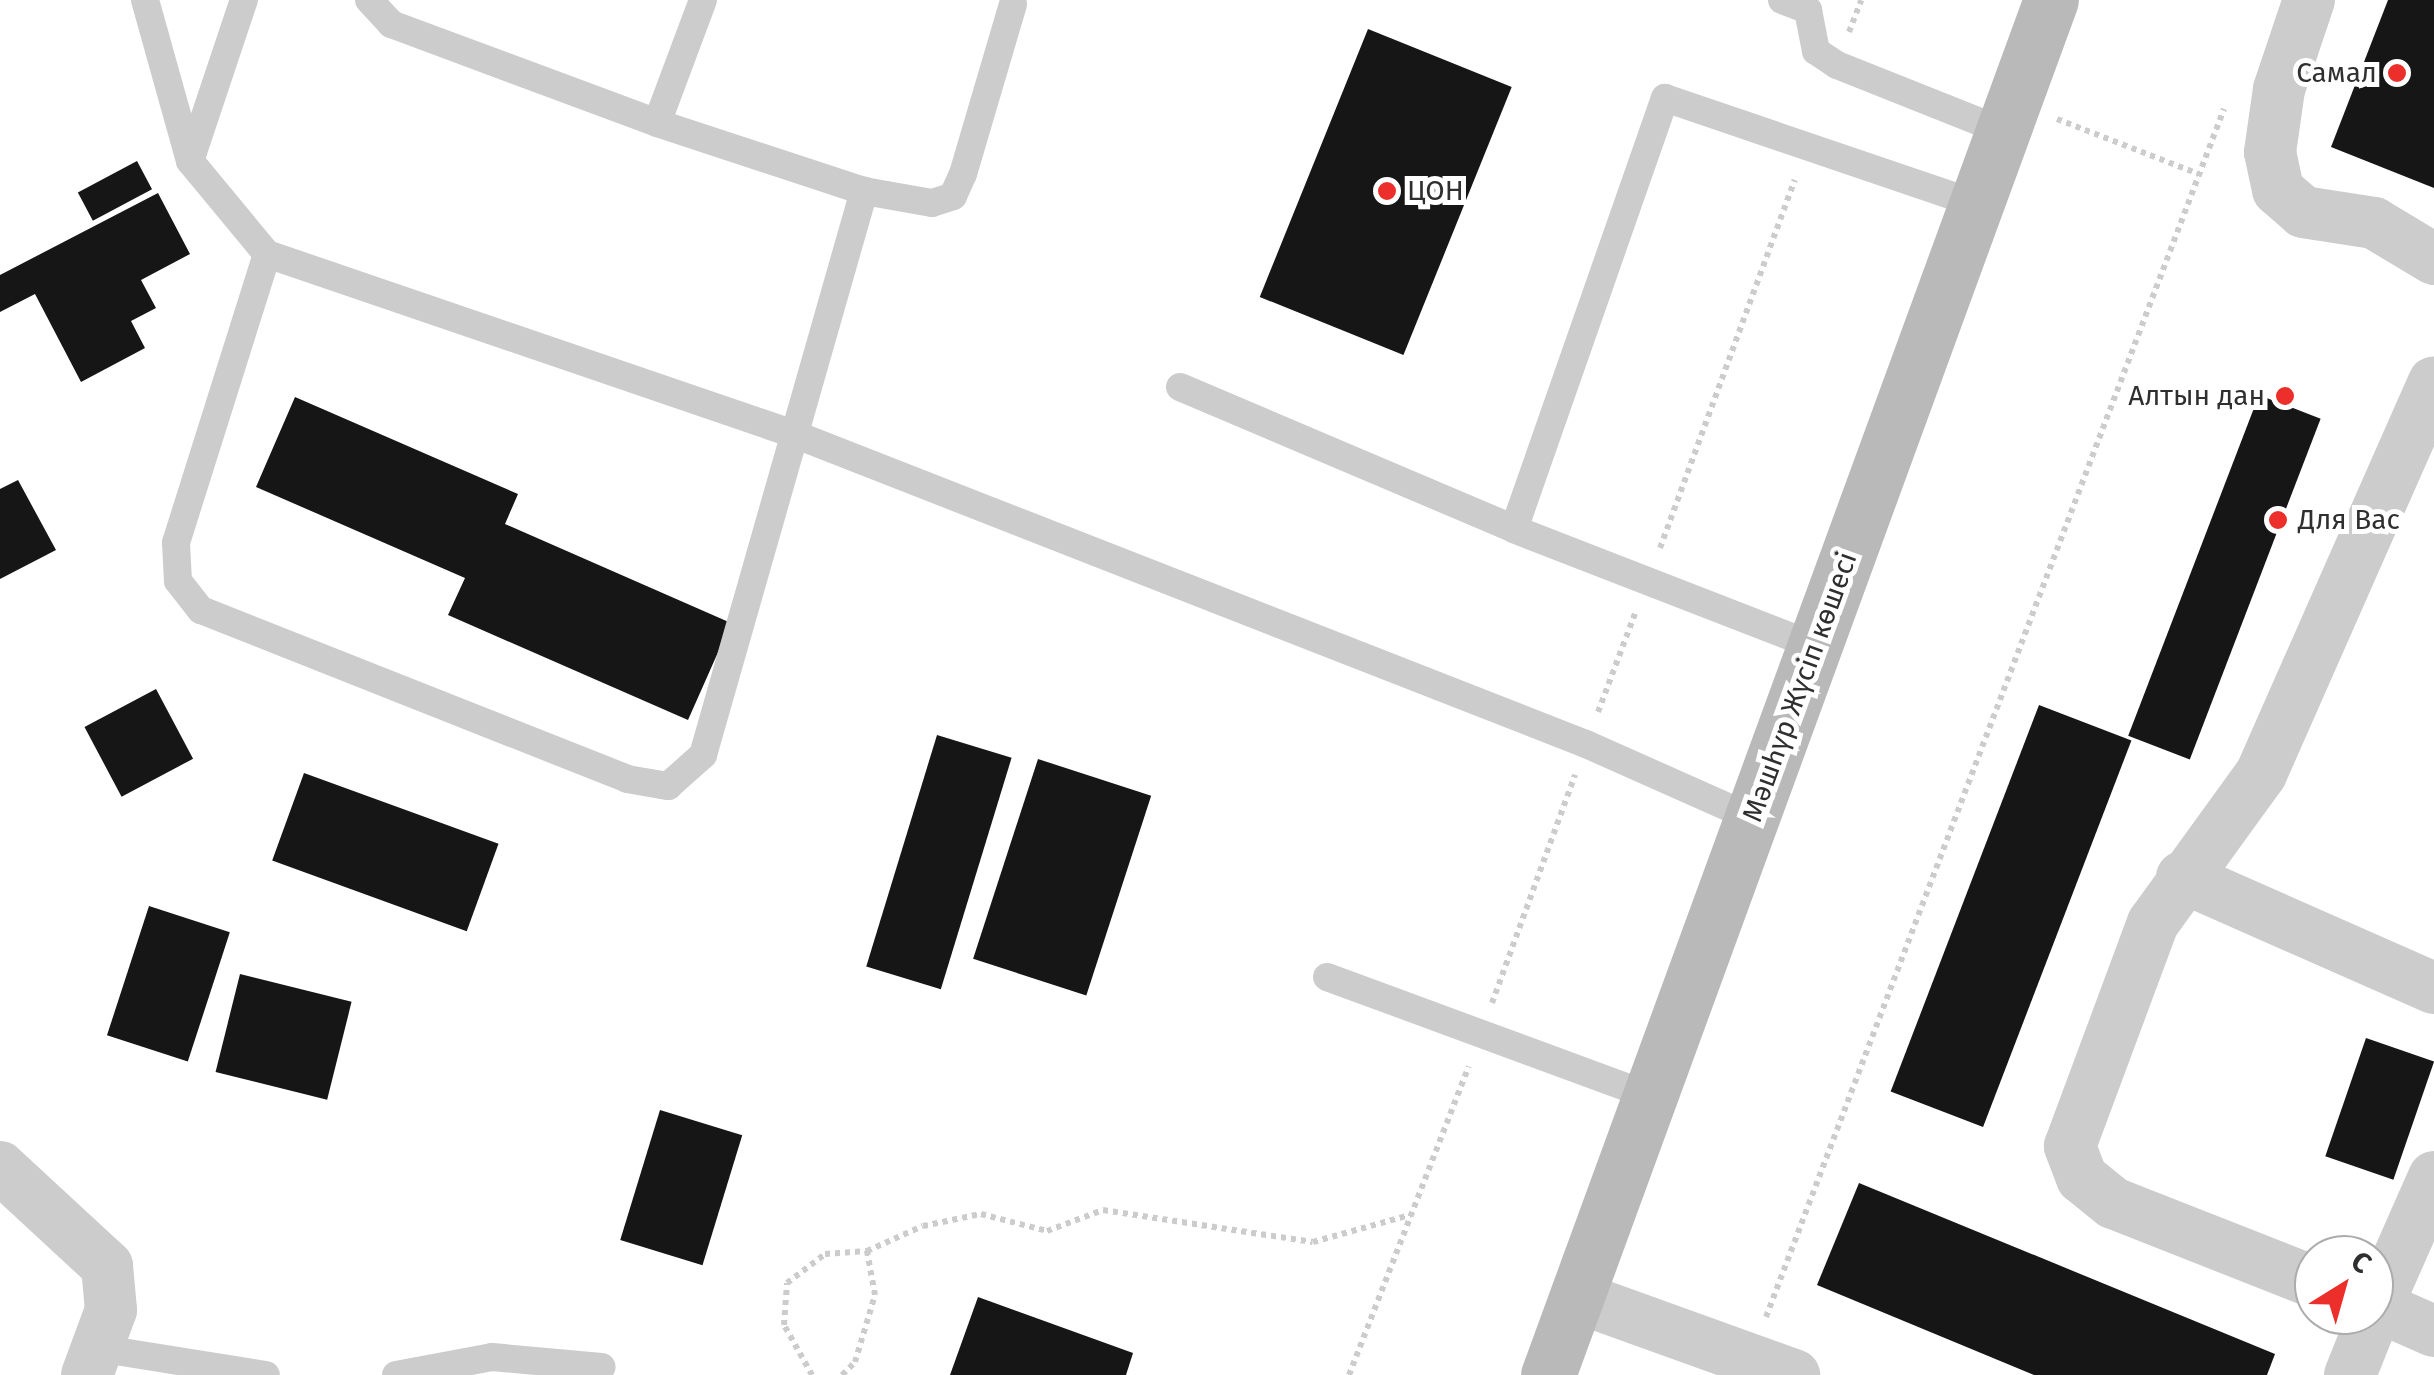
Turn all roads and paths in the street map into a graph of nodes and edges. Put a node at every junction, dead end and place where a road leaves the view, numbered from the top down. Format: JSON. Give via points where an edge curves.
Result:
{"nodes":[{"id":1,"x":146,"y":0,"type":"edge"},
{"id":2,"x":244,"y":0,"type":"edge"},
{"id":3,"x":369,"y":0,"type":"edge"},
{"id":4,"x":703,"y":0,"type":"edge"},
{"id":5,"x":1861,"y":0,"type":"edge"},
{"id":6,"x":2051,"y":0,"type":"edge"},
{"id":7,"x":2309,"y":0,"type":"edge"},
{"id":8,"x":1009,"y":1,"type":"edge"},
{"id":9,"x":1800,"y":3,"type":"edge"},
{"id":10,"x":1837,"y":65,"type":"junction"},
{"id":11,"x":2232,"y":87,"type":"dead end"},
{"id":12,"x":2009,"y":117,"type":"junction"},
{"id":13,"x":657,"y":123,"type":"junction"},
{"id":14,"x":1807,"y":146,"type":"junction"},
{"id":15,"x":190,"y":161,"type":"junction"},
{"id":16,"x":2199,"y":174,"type":"junction"},
{"id":17,"x":864,"y":191,"type":"junction"},
{"id":18,"x":1977,"y":204,"type":"junction"},
{"id":19,"x":266,"y":254,"type":"junction"},
{"id":20,"x":2434,"y":259,"type":"edge"},
{"id":21,"x":2434,"y":382,"type":"edge"},
{"id":22,"x":1180,"y":387,"type":"dead end"},
{"id":23,"x":794,"y":434,"type":"junction"},
{"id":24,"x":1514,"y":529,"type":"junction"},
{"id":25,"x":1648,"y":581,"type":"junction"},
{"id":26,"x":1815,"y":646,"type":"junction"},
{"id":27,"x":1586,"y":744,"type":"junction"},
{"id":28,"x":1752,"y":818,"type":"junction"},
{"id":29,"x":2182,"y":877,"type":"junction"},
{"id":30,"x":1326,"y":977,"type":"dead end"},
{"id":31,"x":2434,"y":988,"type":"edge"},
{"id":32,"x":1480,"y":1036,"type":"junction"},
{"id":33,"x":1650,"y":1096,"type":"junction"},
{"id":34,"x":0,"y":1167,"type":"edge"},
{"id":35,"x":2434,"y":1177,"type":"edge"},
{"id":36,"x":1411,"y":1214,"type":"junction"},
{"id":37,"x":866,"y":1251,"type":"junction"},
{"id":38,"x":2294,"y":1274,"type":"edge"},
{"id":39,"x":2394,"y":1278,"type":"edge"},
{"id":40,"x":1576,"y":1297,"type":"junction"},
{"id":41,"x":2394,"y":1298,"type":"edge"},
{"id":42,"x":2434,"y":1331,"type":"edge"},
{"id":43,"x":2369,"y":1335,"type":"edge"},
{"id":44,"x":92,"y":1362,"type":"edge"},
{"id":45,"x":602,"y":1367,"type":"dead end"},
{"id":46,"x":1772,"y":1367,"type":"edge"},
{"id":47,"x":266,"y":1375,"type":"edge"},
{"id":48,"x":396,"y":1375,"type":"edge"},
{"id":49,"x":812,"y":1375,"type":"edge"},
{"id":50,"x":842,"y":1375,"type":"edge"},
{"id":51,"x":1349,"y":1375,"type":"edge"},
{"id":52,"x":1548,"y":1375,"type":"edge"},
{"id":53,"x":2350,"y":1375,"type":"edge"}],
"edges":[{"from":1,"to":15,"type":"lane"},
{"from":2,"to":15,"type":"lane"},
{"from":3,"to":13,"type":"lane","via":[[391,24]]},
{"from":4,"to":13,"type":"lane"},
{"from":5,"to":10,"type":"path"},
{"from":6,"to":12,"type":"main road","name":"Мәшһүр Жүсіп көшесі"},
{"from":7,"to":20,"type":"street","via":[[2279,89],[2270,152],[2278,190],[2304,212],[2374,223]]},
{"from":8,"to":17,"type":"lane","via":[[953,196],[932,204]]},
{"from":9,"to":10,"type":"lane","via":[[1816,51]]},
{"from":10,"to":12,"type":"lane"},
{"from":11,"to":16,"type":"path"},
{"from":12,"to":16,"type":"path"},
{"from":12,"to":18,"type":"main road","name":"Мәшһүр Жүсіп көшесі"},
{"from":13,"to":17,"type":"lane"},
{"from":14,"to":18,"type":"lane"},
{"from":14,"to":24,"type":"lane","via":[[1665,98]]},
{"from":14,"to":25,"type":"path"},
{"from":15,"to":19,"type":"lane"},
{"from":16,"to":46,"type":"path"},
{"from":17,"to":23,"type":"lane"},
{"from":18,"to":26,"type":"main road","name":"Мәшһүр Жүсіп көшесі"},
{"from":19,"to":23,"type":"lane"},
{"from":19,"to":23,"type":"lane","via":[[176,543],[178,582],[202,610],[627,779],[668,786],[703,755]]},
{"from":21,"to":29,"type":"street","via":[[2260,774]]},
{"from":22,"to":24,"type":"lane"},
{"from":23,"to":27,"type":"lane"},
{"from":24,"to":25,"type":"lane"},
{"from":25,"to":26,"type":"lane"},
{"from":25,"to":27,"type":"path"},
{"from":26,"to":28,"type":"main road","name":"Мәшһүр Жүсіп көшесі"},
{"from":27,"to":28,"type":"lane"},
{"from":27,"to":32,"type":"path"},
{"from":28,"to":33,"type":"main road","name":"Мәшһүр Жүсіп көшесі"},
{"from":29,"to":31,"type":"street"},
{"from":29,"to":38,"type":"street","via":[[2153,923],[2070,1146],[2082,1178],[2114,1203]]},
{"from":30,"to":32,"type":"lane"},
{"from":32,"to":33,"type":"lane"},
{"from":32,"to":36,"type":"path"},
{"from":33,"to":40,"type":"main road","name":"Мәшһүр Жүсіп көшесі"},
{"from":34,"to":44,"type":"street","via":[[107,1266],[111,1310]]},
{"from":35,"to":39,"type":"street"},
{"from":36,"to":37,"type":"path","via":[[1313,1242],[1103,1210],[1047,1231],[981,1214]]},
{"from":36,"to":51,"type":"path"},
{"from":37,"to":49,"type":"path","via":[[824,1254],[788,1283],[784,1325]]},
{"from":37,"to":50,"type":"path","via":[[875,1295],[855,1362]]},
{"from":40,"to":46,"type":"street"},
{"from":40,"to":52,"type":"main road","name":"Мәшһүр Жүсіп көшесі"},
{"from":41,"to":42,"type":"street"},
{"from":43,"to":53,"type":"street"},
{"from":44,"to":47,"type":"lane"},
{"from":45,"to":48,"type":"lane","via":[[492,1357]]}]}
